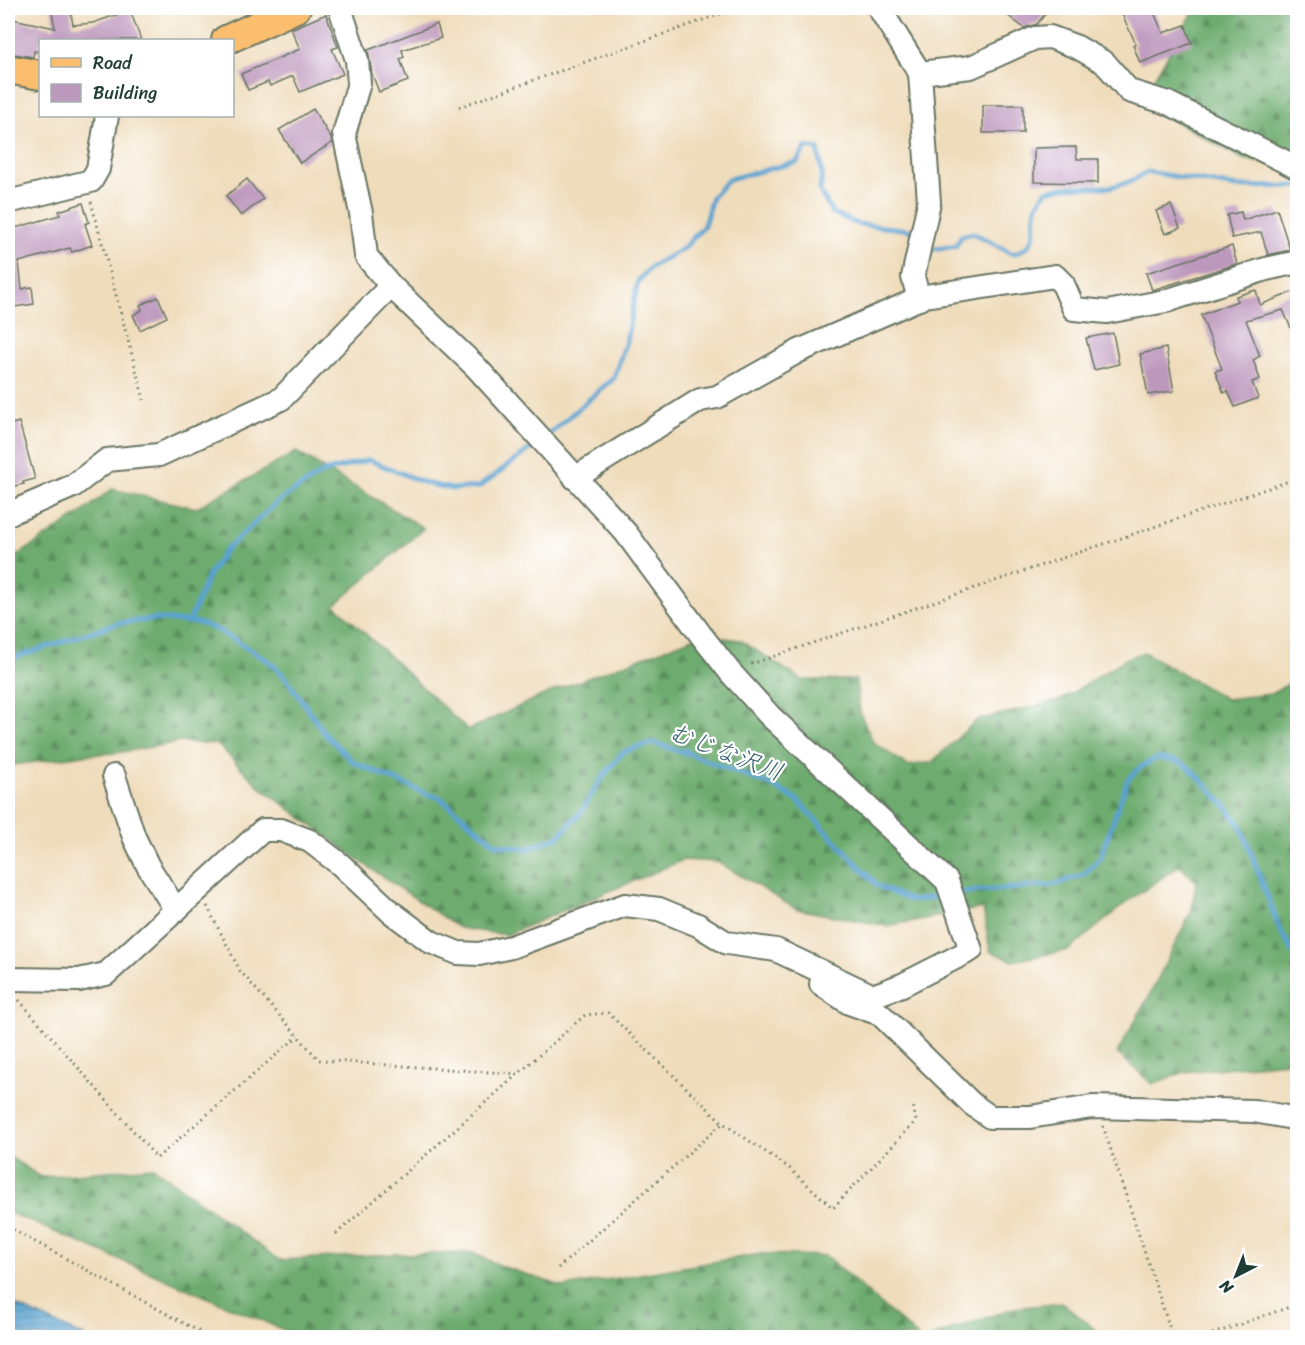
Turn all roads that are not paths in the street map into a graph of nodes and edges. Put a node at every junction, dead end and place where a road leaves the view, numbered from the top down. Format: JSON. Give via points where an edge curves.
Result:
{"nodes":[{"id":1,"x":296,"y":8,"type":"edge"},
{"id":2,"x":340,"y":8,"type":"edge"},
{"id":3,"x":879,"y":8,"type":"edge"},
{"id":4,"x":228,"y":39,"type":"edge"},
{"id":5,"x":8,"y":69,"type":"edge"},
{"id":6,"x":920,"y":73,"type":"junction"},
{"id":7,"x":39,"y":75,"type":"edge"},
{"id":8,"x":107,"y":117,"type":"edge"},
{"id":9,"x":1298,"y":168,"type":"edge"},
{"id":10,"x":8,"y":202,"type":"edge"},
{"id":11,"x":1298,"y":262,"type":"edge"},
{"id":12,"x":391,"y":286,"type":"junction"},
{"id":13,"x":919,"y":299,"type":"junction"},
{"id":14,"x":575,"y":478,"type":"junction"},
{"id":15,"x":8,"y":514,"type":"edge"},
{"id":16,"x":114,"y":776,"type":"dead end"},
{"id":17,"x":176,"y":910,"type":"junction"},
{"id":18,"x":799,"y":962,"type":"junction"},
{"id":19,"x":11,"y":988,"type":"edge"},
{"id":20,"x":1298,"y":1119,"type":"edge"}],
"edges":[{"from":1,"to":4,"type":"main road"},
{"from":2,"to":12,"type":"street","via":[[357,60],[359,83],[344,134],[366,256]]},
{"from":3,"to":6,"type":"street"},
{"from":5,"to":7,"type":"main road"},
{"from":6,"to":9,"type":"street","via":[[971,67],[1035,38],[1050,37],[1105,63],[1129,91],[1168,103]]},
{"from":6,"to":13,"type":"street","via":[[929,202],[913,278]]},
{"from":8,"to":10,"type":"street","via":[[98,169],[92,181]]},
{"from":11,"to":13,"type":"street","via":[[1266,268],[1166,302],[1107,312],[1074,309],[1055,276]]},
{"from":12,"to":14,"type":"street","via":[[476,368]]},
{"from":12,"to":15,"type":"street","via":[[281,399],[159,455],[107,460],[73,486]]},
{"from":13,"to":14,"type":"street","via":[[799,351],[717,397],[700,400]]},
{"from":14,"to":18,"type":"street","via":[[626,533],[730,672],[770,716],[947,881],[970,950],[873,996]]},
{"from":16,"to":17,"type":"street","via":[[139,847]]},
{"from":17,"to":18,"type":"street","via":[[263,830],[281,830],[310,841],[391,912],[431,942],[458,953],[479,954],[511,947],[625,905],[659,909],[698,925],[727,943],[776,950]]},
{"from":17,"to":19,"type":"street","via":[[106,975]]},
{"from":18,"to":20,"type":"street","via":[[810,976],[849,1003],[880,1014],[972,1104],[990,1116],[1030,1117],[1096,1107],[1254,1111]]}]}
